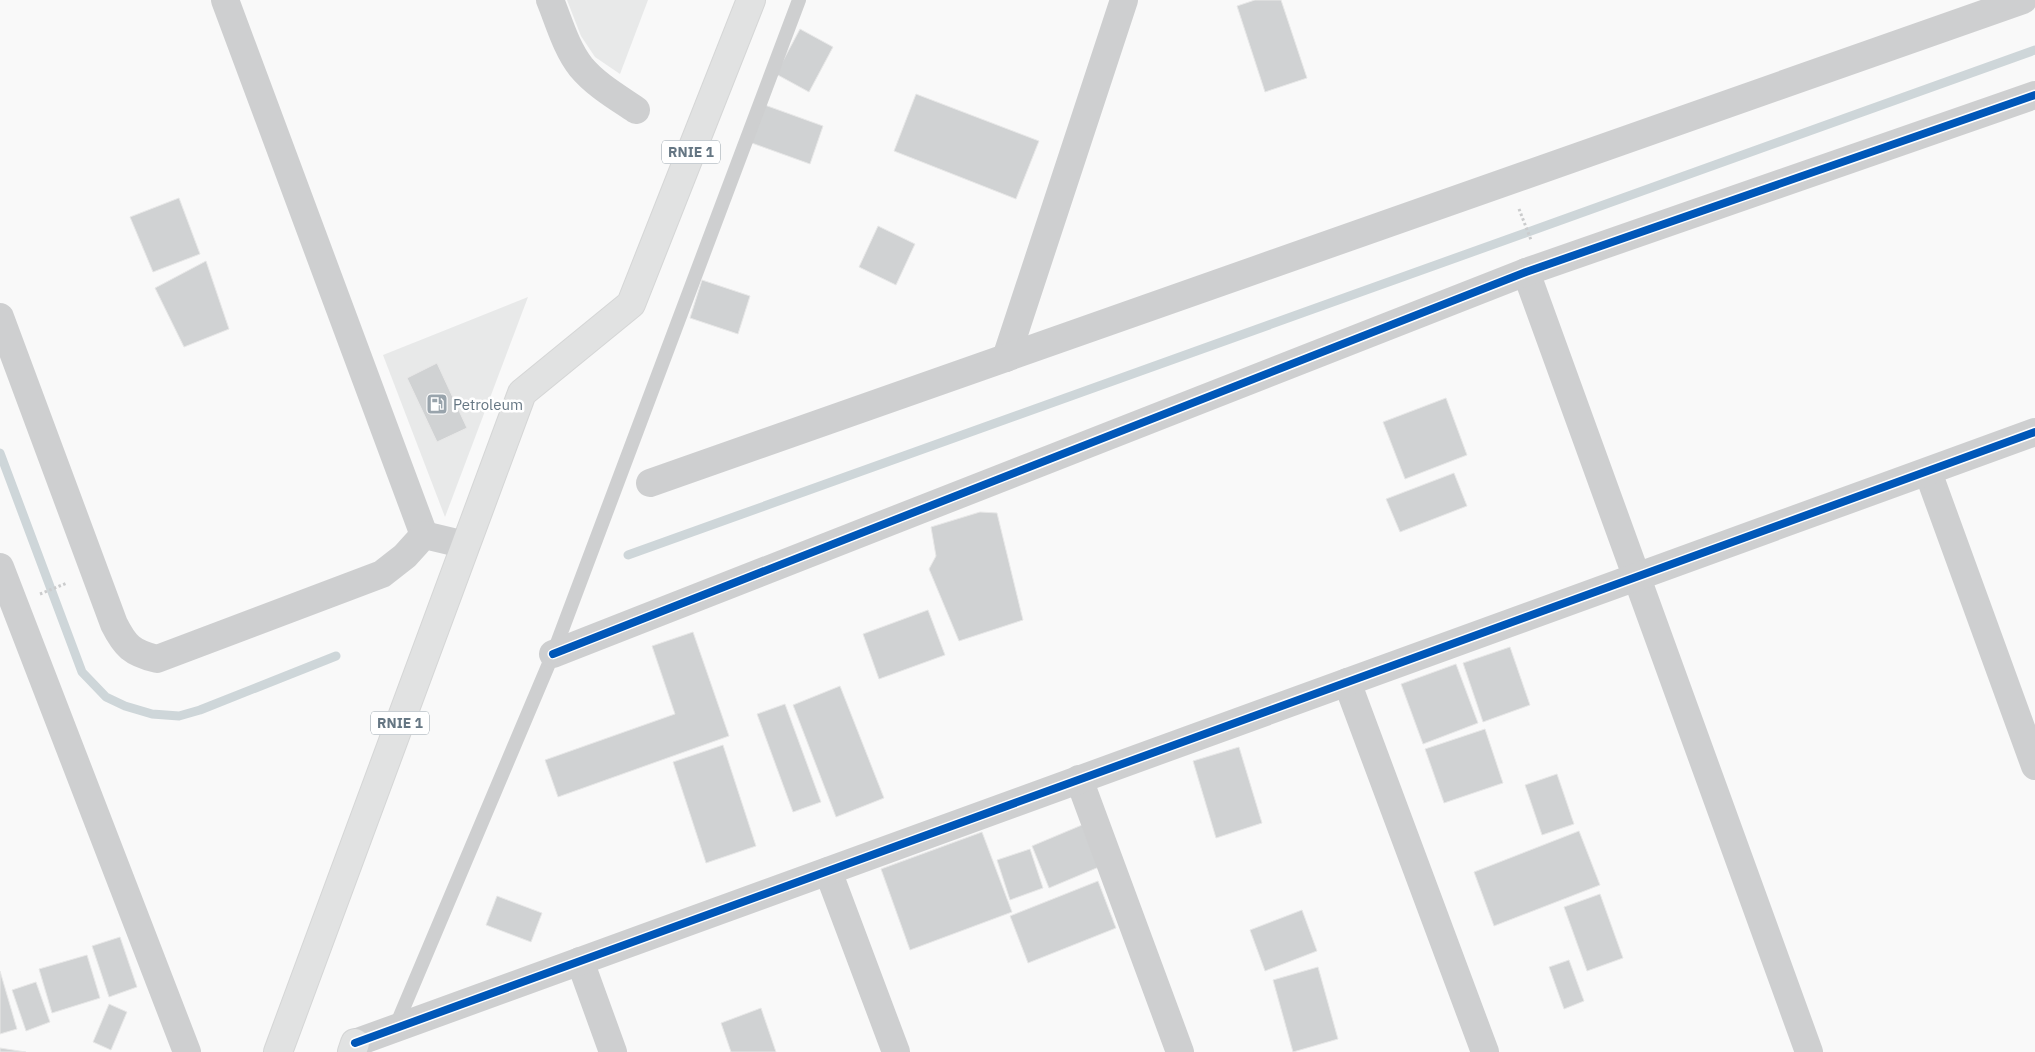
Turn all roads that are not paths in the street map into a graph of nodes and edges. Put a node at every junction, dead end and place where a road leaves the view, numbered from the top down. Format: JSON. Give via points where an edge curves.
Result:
{"nodes":[{"id":1,"x":225,"y":0,"type":"edge"},
{"id":2,"x":550,"y":0,"type":"edge"},
{"id":3,"x":752,"y":0,"type":"edge"},
{"id":4,"x":799,"y":0,"type":"edge"},
{"id":5,"x":1124,"y":0,"type":"edge"},
{"id":6,"x":2022,"y":0,"type":"edge"},
{"id":7,"x":2035,"y":95,"type":"edge"},
{"id":8,"x":636,"y":110,"type":"dead end"},
{"id":9,"x":1526,"y":272,"type":"junction"},
{"id":10,"x":0,"y":317,"type":"edge"},
{"id":11,"x":1006,"y":358,"type":"junction"},
{"id":12,"x":2035,"y":432,"type":"edge"},
{"id":13,"x":1928,"y":472,"type":"junction"},
{"id":14,"x":650,"y":483,"type":"dead end"},
{"id":15,"x":424,"y":535,"type":"junction"},
{"id":16,"x":466,"y":545,"type":"junction"},
{"id":17,"x":0,"y":567,"type":"edge"},
{"id":18,"x":1636,"y":576,"type":"junction"},
{"id":19,"x":553,"y":654,"type":"junction"},
{"id":20,"x":1347,"y":682,"type":"junction"},
{"id":21,"x":2035,"y":766,"type":"edge"},
{"id":22,"x":1079,"y":779,"type":"junction"},
{"id":23,"x":828,"y":871,"type":"junction"},
{"id":24,"x":580,"y":961,"type":"junction"},
{"id":25,"x":395,"y":1029,"type":"junction"},
{"id":26,"x":353,"y":1047,"type":"edge"},
{"id":27,"x":187,"y":1052,"type":"edge"},
{"id":28,"x":278,"y":1052,"type":"edge"},
{"id":29,"x":613,"y":1052,"type":"edge"},
{"id":30,"x":896,"y":1052,"type":"edge"},
{"id":31,"x":1180,"y":1052,"type":"edge"},
{"id":32,"x":1485,"y":1052,"type":"edge"},
{"id":33,"x":1809,"y":1052,"type":"edge"}],
"edges":[{"from":1,"to":15,"type":"street"},
{"from":2,"to":8,"type":"street","via":[[581,67],[604,89]]},
{"from":3,"to":16,"type":"highway","number":"RNIE 1","via":[[630,304],[522,393]]},
{"from":4,"to":19,"type":"lane"},
{"from":5,"to":11,"type":"street"},
{"from":6,"to":11,"type":"street"},
{"from":7,"to":9,"type":"street"},
{"from":9,"to":18,"type":"street"},
{"from":9,"to":19,"type":"street"},
{"from":10,"to":15,"type":"street","via":[[114,624],[122,640],[139,654],[157,659],[382,574]]},
{"from":11,"to":14,"type":"street"},
{"from":12,"to":13,"type":"street"},
{"from":13,"to":18,"type":"street"},
{"from":13,"to":21,"type":"street"},
{"from":15,"to":16,"type":"street"},
{"from":16,"to":28,"type":"highway","number":"RNIE 1"},
{"from":17,"to":27,"type":"street"},
{"from":18,"to":20,"type":"street"},
{"from":18,"to":33,"type":"street"},
{"from":19,"to":25,"type":"lane"},
{"from":20,"to":22,"type":"street"},
{"from":20,"to":32,"type":"street"},
{"from":22,"to":23,"type":"street"},
{"from":22,"to":31,"type":"street"},
{"from":23,"to":24,"type":"street"},
{"from":23,"to":30,"type":"street"},
{"from":24,"to":25,"type":"street"},
{"from":24,"to":29,"type":"street"},
{"from":25,"to":26,"type":"street"}]}
